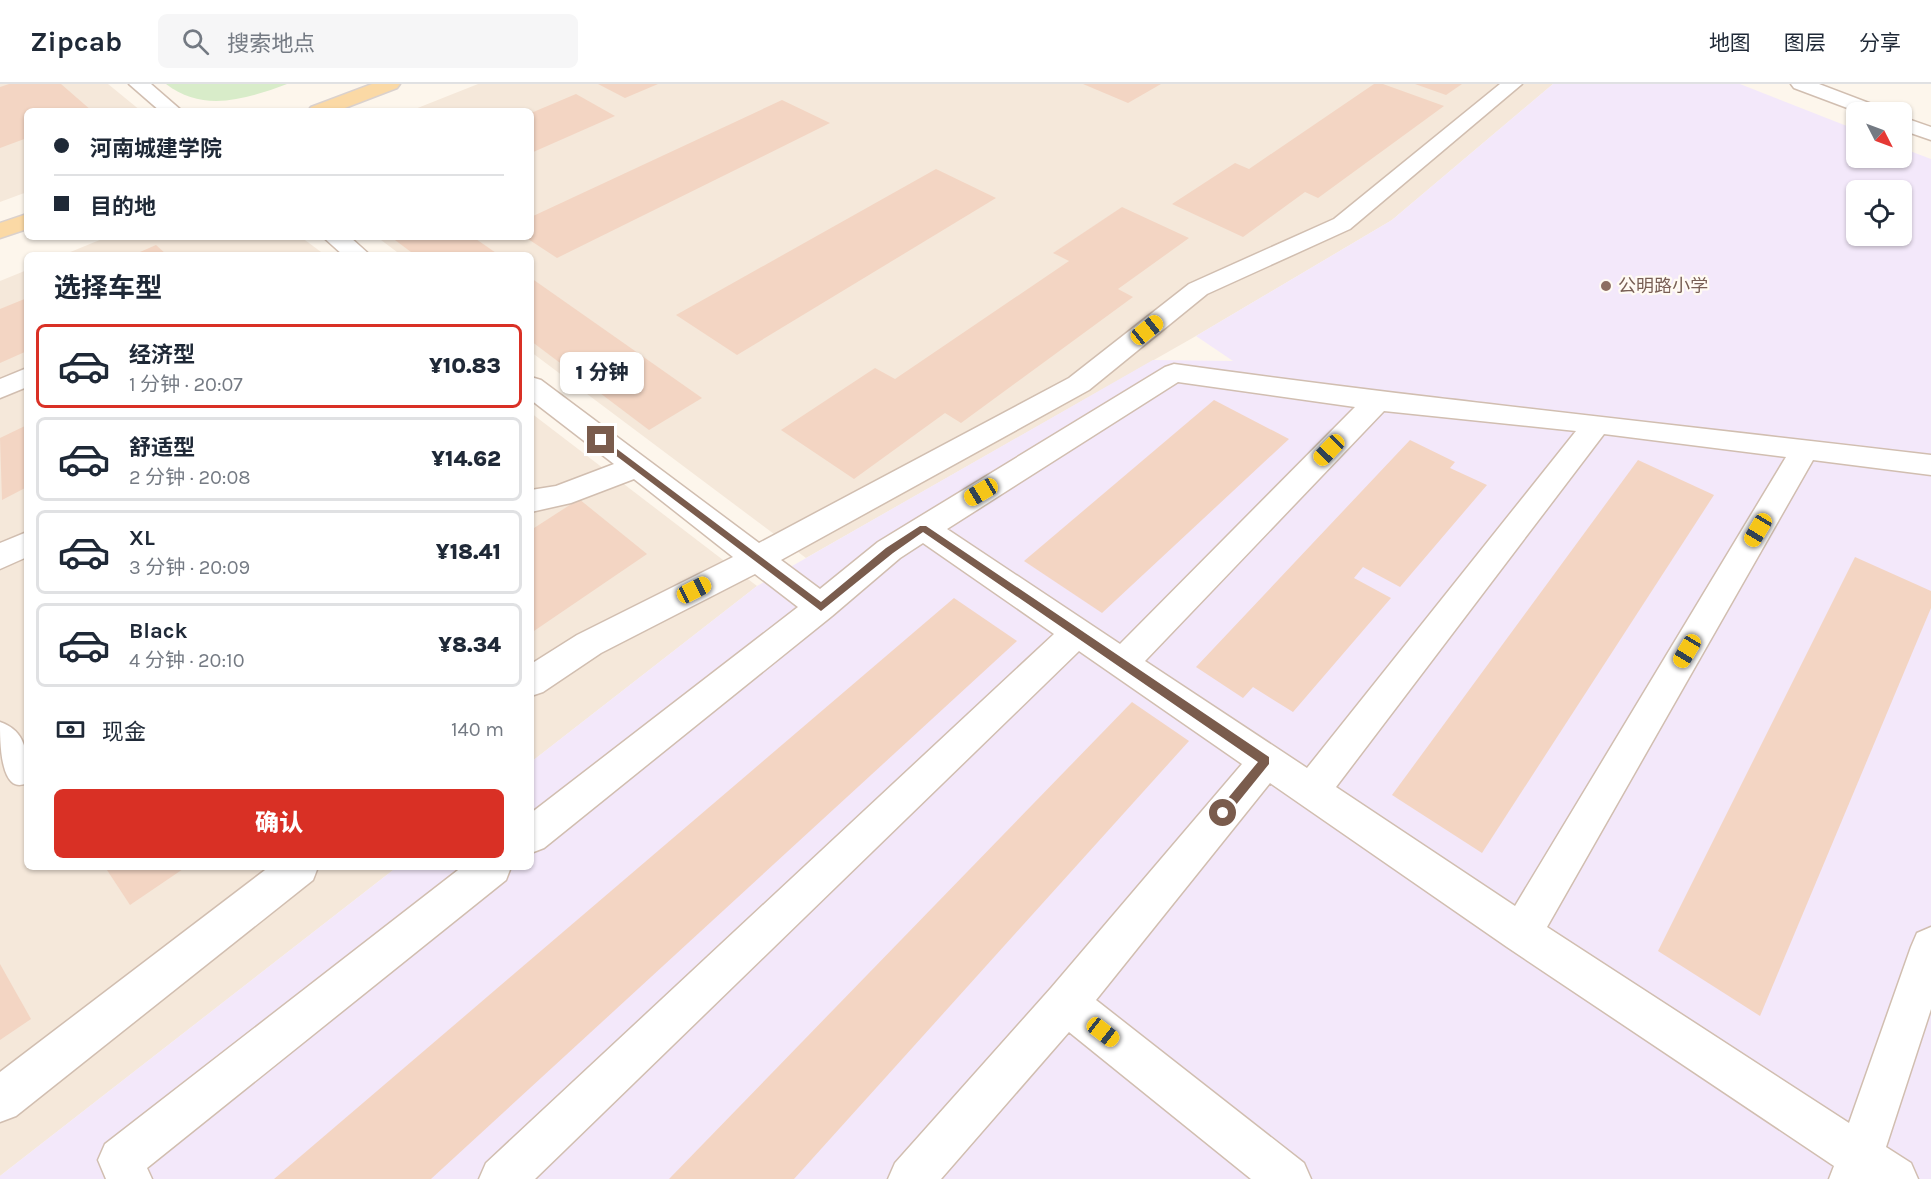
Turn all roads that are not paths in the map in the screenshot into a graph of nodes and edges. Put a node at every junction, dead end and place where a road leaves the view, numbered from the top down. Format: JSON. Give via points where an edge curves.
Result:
{"nodes":[{"id":1,"x":139,"y":84,"type":"edge"},
{"id":2,"x":390,"y":84,"type":"edge"},
{"id":3,"x":1512,"y":84,"type":"edge"},
{"id":4,"x":1801,"y":84,"type":"edge"},
{"id":5,"x":1849,"y":102,"type":"edge"},
{"id":6,"x":168,"y":108,"type":"edge"},
{"id":7,"x":326,"y":108,"type":"edge"},
{"id":8,"x":1912,"y":127,"type":"edge"},
{"id":9,"x":1931,"y":134,"type":"edge"},
{"id":10,"x":24,"y":222,"type":"edge"},
{"id":11,"x":0,"y":231,"type":"edge"},
{"id":12,"x":339,"y":240,"type":"edge"},
{"id":13,"x":354,"y":252,"type":"edge"},
{"id":14,"x":24,"y":378,"type":"edge"},
{"id":15,"x":534,"y":388,"type":"edge"},
{"id":16,"x":0,"y":389,"type":"edge"},
{"id":17,"x":1377,"y":401,"type":"junction"},
{"id":18,"x":1597,"y":423,"type":"junction"},
{"id":19,"x":1806,"y":450,"type":"junction"},
{"id":20,"x":1931,"y":465,"type":"edge"},
{"id":21,"x":637,"y":467,"type":"junction"},
{"id":22,"x":534,"y":500,"type":"edge"},
{"id":23,"x":923,"y":528,"type":"junction"},
{"id":24,"x":24,"y":545,"type":"edge"},
{"id":25,"x":0,"y":557,"type":"edge"},
{"id":26,"x":758,"y":558,"type":"junction"},
{"id":27,"x":821,"y":607,"type":"junction"},
{"id":28,"x":1077,"y":633,"type":"junction"},
{"id":29,"x":1123,"y":662,"type":"junction"},
{"id":30,"x":534,"y":680,"type":"edge"},
{"id":31,"x":0,"y":737,"type":"edge"},
{"id":32,"x":1266,"y":761,"type":"junction"},
{"id":33,"x":16,"y":773,"type":"edge"},
{"id":34,"x":1311,"y":791,"type":"junction"},
{"id":35,"x":534,"y":834,"type":"edge"},
{"id":36,"x":294,"y":870,"type":"edge"},
{"id":37,"x":488,"y":870,"type":"edge"},
{"id":38,"x":1521,"y":933,"type":"junction"},
{"id":39,"x":1931,"y":946,"type":"edge"},
{"id":40,"x":1066,"y":1003,"type":"junction"},
{"id":41,"x":0,"y":1100,"type":"edge"},
{"id":42,"x":1869,"y":1172,"type":"edge"},
{"id":43,"x":129,"y":1179,"type":"edge"},
{"id":44,"x":502,"y":1179,"type":"edge"},
{"id":45,"x":911,"y":1179,"type":"edge"},
{"id":46,"x":1288,"y":1179,"type":"edge"}],
"edges":[{"from":1,"to":6,"type":"street"},
{"from":2,"to":7,"type":"main road"},
{"from":3,"to":26,"type":"street","via":[[1342,224],[1198,289],[1079,384]]},
{"from":4,"to":5,"type":"street"},
{"from":8,"to":9,"type":"street"},
{"from":10,"to":11,"type":"main road"},
{"from":12,"to":13,"type":"street"},
{"from":14,"to":16,"type":"street"},
{"from":15,"to":21,"type":"street"},
{"from":17,"to":18,"type":"street"},
{"from":17,"to":23,"type":"street","via":[[1174,374]]},
{"from":17,"to":29,"type":"street"},
{"from":18,"to":19,"type":"street"},
{"from":18,"to":34,"type":"street"},
{"from":19,"to":20,"type":"street"},
{"from":19,"to":38,"type":"street"},
{"from":21,"to":22,"type":"street","via":[[560,496]]},
{"from":21,"to":26,"type":"street"},
{"from":23,"to":27,"type":"street","via":[[889,550]]},
{"from":23,"to":28,"type":"street"},
{"from":24,"to":25,"type":"street"},
{"from":26,"to":27,"type":"street"},
{"from":26,"to":30,"type":"street","via":[[590,644]]},
{"from":27,"to":35,"type":"street"},
{"from":28,"to":29,"type":"street"},
{"from":28,"to":44,"type":"street"},
{"from":29,"to":32,"type":"street"},
{"from":31,"to":33,"type":"street"},
{"from":32,"to":34,"type":"street"},
{"from":32,"to":40,"type":"street"},
{"from":34,"to":38,"type":"street"},
{"from":36,"to":41,"type":"street"},
{"from":37,"to":43,"type":"street","via":[[121,1160]]},
{"from":38,"to":42,"type":"street"},
{"from":39,"to":42,"type":"street"},
{"from":40,"to":45,"type":"street"},
{"from":40,"to":46,"type":"street"}]}
